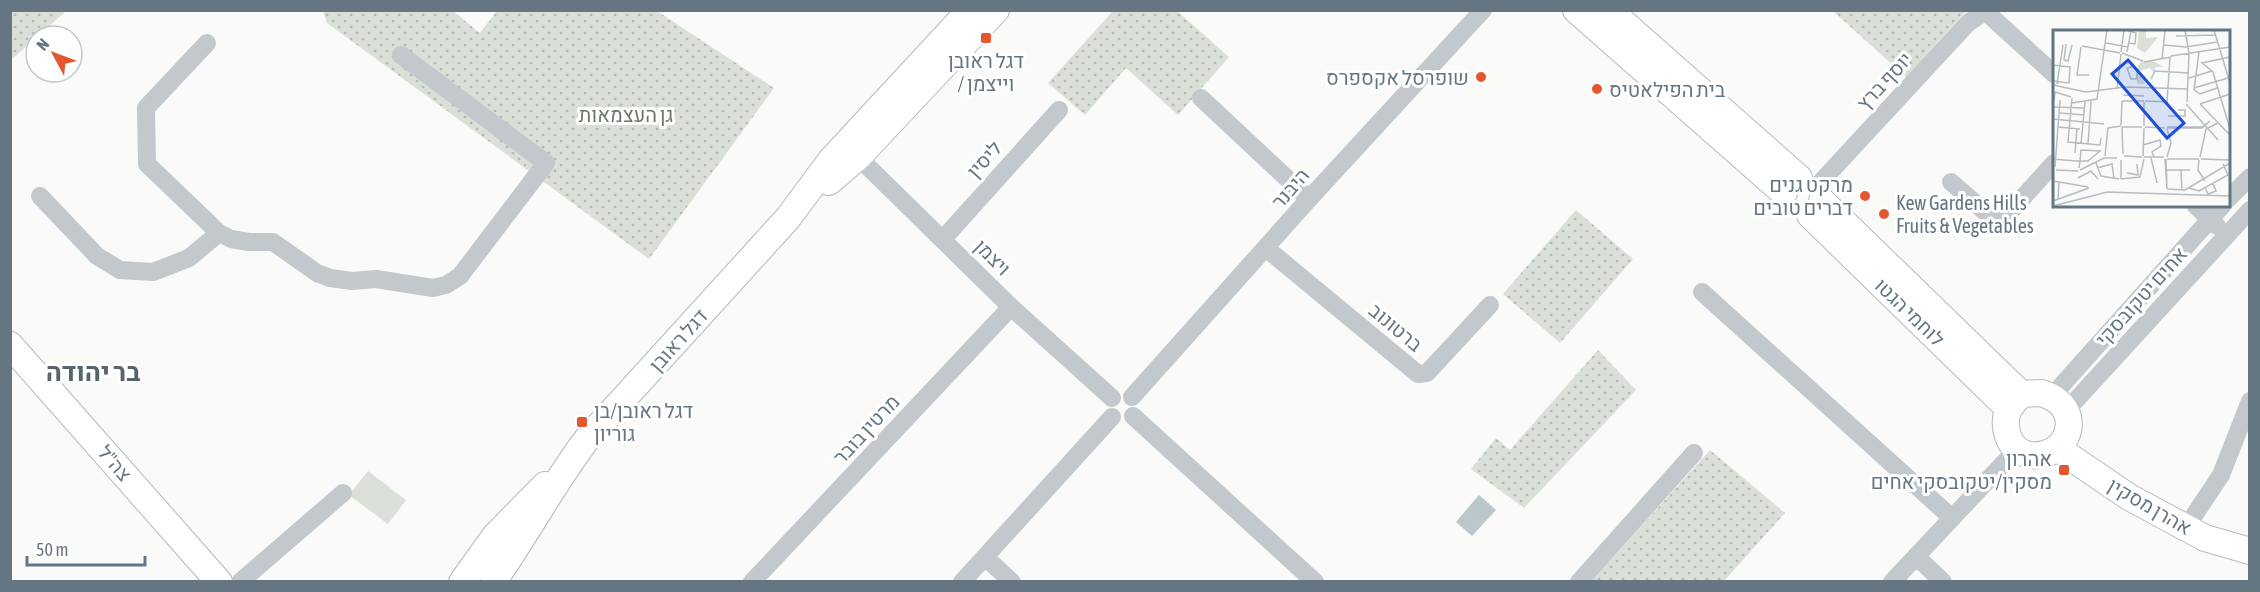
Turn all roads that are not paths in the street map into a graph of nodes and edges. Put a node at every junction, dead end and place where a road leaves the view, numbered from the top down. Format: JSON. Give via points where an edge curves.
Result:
{"nodes":[{"id":1,"x":970,"y":10,"type":"edge"},
{"id":2,"x":996,"y":10,"type":"edge"},
{"id":3,"x":1483,"y":10,"type":"edge"},
{"id":4,"x":1576,"y":10,"type":"edge"},
{"id":5,"x":1609,"y":10,"type":"edge"},
{"id":6,"x":1986,"y":11,"type":"edge"},
{"id":7,"x":207,"y":43,"type":"dead end"},
{"id":8,"x":401,"y":55,"type":"dead end"},
{"id":9,"x":2053,"y":72,"type":"edge"},
{"id":10,"x":1201,"y":98,"type":"dead end"},
{"id":11,"x":1059,"y":110,"type":"dead end"},
{"id":12,"x":852,"y":151,"type":"junction"},
{"id":13,"x":2053,"y":165,"type":"edge"},
{"id":14,"x":2250,"y":177,"type":"edge"},
{"id":15,"x":1951,"y":182,"type":"dead end"},
{"id":16,"x":1807,"y":194,"type":"junction"},
{"id":17,"x":40,"y":196,"type":"dead end"},
{"id":18,"x":2230,"y":198,"type":"edge"},
{"id":19,"x":1309,"y":199,"type":"junction"},
{"id":20,"x":2199,"y":207,"type":"edge"},
{"id":21,"x":2250,"y":210,"type":"edge"},
{"id":22,"x":2216,"y":212,"type":"edge"},
{"id":23,"x":219,"y":233,"type":"junction"},
{"id":24,"x":2226,"y":236,"type":"junction"},
{"id":25,"x":943,"y":239,"type":"junction"},
{"id":26,"x":1267,"y":249,"type":"junction"},
{"id":27,"x":1702,"y":292,"type":"dead end"},
{"id":28,"x":1490,"y":304,"type":"dead end"},
{"id":29,"x":1011,"y":307,"type":"junction"},
{"id":30,"x":10,"y":345,"type":"edge"},
{"id":31,"x":1132,"y":397,"type":"junction"},
{"id":32,"x":1112,"y":399,"type":"junction"},
{"id":33,"x":2015,"y":401,"type":"junction"},
{"id":34,"x":2250,"y":401,"type":"edge"},
{"id":35,"x":1133,"y":416,"type":"junction"},
{"id":36,"x":1112,"y":417,"type":"junction"},
{"id":37,"x":2060,"y":423,"type":"junction"},
{"id":38,"x":2017,"y":449,"type":"junction"},
{"id":39,"x":1694,"y":453,"type":"dead end"},
{"id":40,"x":570,"y":462,"type":"junction"},
{"id":41,"x":343,"y":493,"type":"dead end"},
{"id":42,"x":2193,"y":517,"type":"junction"},
{"id":43,"x":1952,"y":518,"type":"junction"},
{"id":44,"x":2250,"y":533,"type":"edge"},
{"id":45,"x":2250,"y":550,"type":"edge"},
{"id":46,"x":1916,"y":556,"type":"junction"},
{"id":47,"x":986,"y":557,"type":"junction"},
{"id":48,"x":219,"y":582,"type":"edge"},
{"id":49,"x":240,"y":582,"type":"edge"},
{"id":50,"x":462,"y":582,"type":"edge"},
{"id":51,"x":493,"y":582,"type":"edge"},
{"id":52,"x":752,"y":582,"type":"edge"},
{"id":53,"x":962,"y":582,"type":"edge"},
{"id":54,"x":1012,"y":582,"type":"edge"},
{"id":55,"x":1315,"y":582,"type":"edge"},
{"id":56,"x":1579,"y":582,"type":"edge"},
{"id":57,"x":1892,"y":582,"type":"edge"},
{"id":58,"x":1943,"y":582,"type":"edge"}],
"edges":[{"from":1,"to":12,"type":"street","name":"דגל ראובן"},
{"from":2,"to":12,"type":"street","name":"דגל ראובן"},
{"from":3,"to":19,"type":"street","name":"היבנר"},
{"from":4,"to":16,"type":"street","name":"לוחמי הגטו"},
{"from":5,"to":16,"type":"street","name":"לוחמי הגטו"},
{"from":6,"to":9,"type":"street"},
{"from":6,"to":16,"type":"street","name":"יוסף ברץ","via":[[1968,23]]},
{"from":7,"to":23,"type":"street","via":[[146,108],[147,164]]},
{"from":8,"to":23,"type":"street","via":[[546,163],[460,276],[434,288],[390,280],[330,278],[273,242],[231,239]]},
{"from":10,"to":19,"type":"street"},
{"from":11,"to":25,"type":"street","name":"ליסין"},
{"from":12,"to":25,"type":"street","name":"ויצמן"},
{"from":12,"to":40,"type":"street","name":"דגל ראובן"},
{"from":13,"to":15,"type":"street","via":[[1999,224]]},
{"from":14,"to":18,"type":"street"},
{"from":16,"to":33,"type":"street","name":"לוחמי הגטו"},
{"from":17,"to":23,"type":"street","via":[[97,256],[120,270],[153,272],[189,258]]},
{"from":19,"to":26,"type":"street","name":"היבנר"},
{"from":20,"to":22,"type":"street"},
{"from":21,"to":24,"type":"street","name":"אחים יטקובסקי"},
{"from":22,"to":24,"type":"street"},
{"from":22,"to":37,"type":"street","name":"אחים יטקובסקי"},
{"from":24,"to":37,"type":"street","name":"אחים יטקובסקי"},
{"from":25,"to":29,"type":"street","name":"ויצמן"},
{"from":26,"to":28,"type":"street","name":"ברטונוב","via":[[1419,374],[1427,373]]},
{"from":26,"to":31,"type":"street","name":"היבנר"},
{"from":27,"to":43,"type":"street"},
{"from":29,"to":32,"type":"street","name":"ויצמן"},
{"from":29,"to":52,"type":"street","name":"מרטין בובר"},
{"from":30,"to":48,"type":"street","name":"צה\"ל"},
{"from":31,"to":32,"type":"street","via":[[1121,393]]},
{"from":31,"to":35,"type":"street","via":[[1136,408]]},
{"from":32,"to":36,"type":"street","via":[[1108,409]]},
{"from":33,"to":37,"type":"street","via":[[2041,393]]},
{"from":33,"to":38,"type":"street","via":[[2006,419],[2006,430]]},
{"from":34,"to":42,"type":"street","via":[[2222,475]]},
{"from":35,"to":36,"type":"street","via":[[1125,421]]},
{"from":35,"to":55,"type":"street"},
{"from":36,"to":47,"type":"street"},
{"from":37,"to":38,"type":"street","via":[[2050,453],[2033,456]]},
{"from":37,"to":42,"type":"street","name":"אהרן מסקין","via":[[2131,483]]},
{"from":37,"to":45,"type":"street","name":"אהרן מסקין","via":[[2129,497],[2205,538]]},
{"from":38,"to":43,"type":"street"},
{"from":39,"to":56,"type":"street"},
{"from":40,"to":50,"type":"street","name":"דגל ראובן","via":[[495,536]]},
{"from":40,"to":51,"type":"street","name":"דגל ראובן"},
{"from":41,"to":49,"type":"street"},
{"from":42,"to":44,"type":"street","name":"אהרן מסקין"},
{"from":43,"to":46,"type":"street"},
{"from":46,"to":57,"type":"street"},
{"from":46,"to":58,"type":"street"},
{"from":47,"to":53,"type":"street"},
{"from":47,"to":54,"type":"street"}]}
